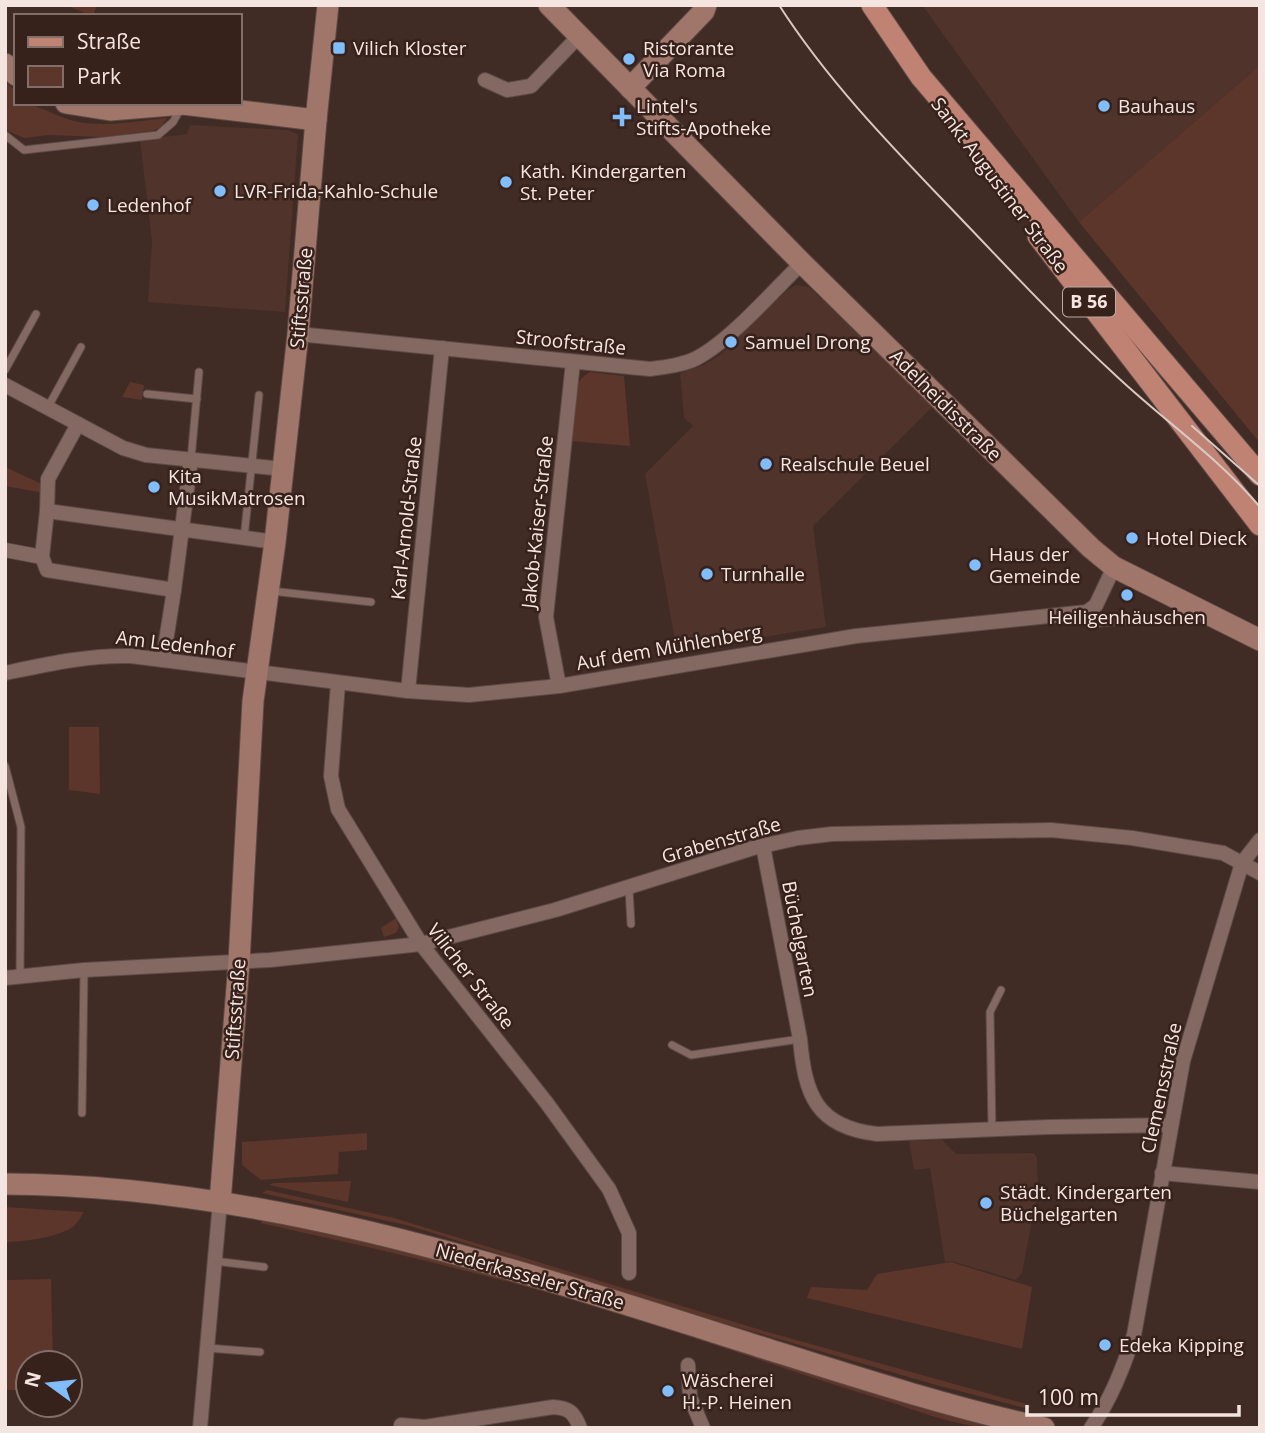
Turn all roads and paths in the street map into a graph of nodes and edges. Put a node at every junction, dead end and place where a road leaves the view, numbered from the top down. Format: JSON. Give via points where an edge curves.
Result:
{"nodes":[{"id":1,"x":328,"y":5,"type":"edge"},
{"id":2,"x":549,"y":5,"type":"edge"},
{"id":3,"x":706,"y":5,"type":"edge"},
{"id":4,"x":872,"y":5,"type":"edge"},
{"id":5,"x":579,"y":36,"type":"junction"},
{"id":6,"x":921,"y":77,"type":"junction"},
{"id":7,"x":485,"y":80,"type":"dead end"},
{"id":8,"x":630,"y":88,"type":"junction"},
{"id":9,"x":79,"y":105,"type":"edge"},
{"id":10,"x":171,"y":105,"type":"edge"},
{"id":11,"x":182,"y":105,"type":"edge"},
{"id":12,"x":191,"y":105,"type":"edge"},
{"id":13,"x":316,"y":120,"type":"junction"},
{"id":14,"x":5,"y":135,"type":"edge"},
{"id":15,"x":802,"y":262,"type":"junction"},
{"id":16,"x":36,"y":314,"type":"dead end"},
{"id":17,"x":298,"y":334,"type":"junction"},
{"id":18,"x":81,"y":347,"type":"dead end"},
{"id":19,"x":442,"y":348,"type":"junction"},
{"id":20,"x":573,"y":362,"type":"junction"},
{"id":21,"x":5,"y":370,"type":"edge"},
{"id":22,"x":199,"y":372,"type":"dead end"},
{"id":23,"x":5,"y":385,"type":"edge"},
{"id":24,"x":147,"y":394,"type":"dead end"},
{"id":25,"x":259,"y":395,"type":"dead end"},
{"id":26,"x":197,"y":399,"type":"junction"},
{"id":27,"x":48,"y":407,"type":"junction"},
{"id":28,"x":78,"y":424,"type":"junction"},
{"id":29,"x":191,"y":459,"type":"junction"},
{"id":30,"x":251,"y":466,"type":"junction"},
{"id":31,"x":283,"y":469,"type":"junction"},
{"id":32,"x":1260,"y":475,"type":"edge"},
{"id":33,"x":47,"y":511,"type":"junction"},
{"id":34,"x":1260,"y":525,"type":"edge"},
{"id":35,"x":182,"y":530,"type":"junction"},
{"id":36,"x":244,"y":538,"type":"junction"},
{"id":37,"x":275,"y":542,"type":"junction"},
{"id":38,"x":5,"y":550,"type":"edge"},
{"id":39,"x":42,"y":557,"type":"junction"},
{"id":40,"x":1112,"y":572,"type":"junction"},
{"id":41,"x":174,"y":590,"type":"junction"},
{"id":42,"x":269,"y":591,"type":"junction"},
{"id":43,"x":372,"y":602,"type":"dead end"},
{"id":44,"x":1190,"y":605,"type":"junction"},
{"id":45,"x":1087,"y":612,"type":"junction"},
{"id":46,"x":1260,"y":640,"type":"edge"},
{"id":47,"x":163,"y":660,"type":"junction"},
{"id":48,"x":5,"y":673,"type":"edge"},
{"id":49,"x":258,"y":673,"type":"junction"},
{"id":50,"x":338,"y":683,"type":"junction"},
{"id":51,"x":559,"y":686,"type":"junction"},
{"id":52,"x":408,"y":691,"type":"junction"},
{"id":53,"x":5,"y":766,"type":"edge"},
{"id":54,"x":1260,"y":840,"type":"edge"},
{"id":55,"x":763,"y":846,"type":"junction"},
{"id":56,"x":1242,"y":863,"type":"junction"},
{"id":57,"x":1260,"y":873,"type":"edge"},
{"id":58,"x":629,"y":889,"type":"junction"},
{"id":59,"x":631,"y":924,"type":"dead end"},
{"id":60,"x":421,"y":944,"type":"junction"},
{"id":61,"x":239,"y":962,"type":"junction"},
{"id":62,"x":84,"y":970,"type":"junction"},
{"id":63,"x":13,"y":978,"type":"edge"},
{"id":64,"x":1001,"y":990,"type":"dead end"},
{"id":65,"x":800,"y":1039,"type":"junction"},
{"id":66,"x":672,"y":1045,"type":"dead end"},
{"id":67,"x":82,"y":1113,"type":"dead end"},
{"id":68,"x":1171,"y":1125,"type":"junction"},
{"id":69,"x":992,"y":1129,"type":"junction"},
{"id":70,"x":1162,"y":1173,"type":"junction"},
{"id":71,"x":1260,"y":1182,"type":"edge"},
{"id":72,"x":5,"y":1184,"type":"edge"},
{"id":73,"x":220,"y":1202,"type":"junction"},
{"id":74,"x":214,"y":1261,"type":"junction"},
{"id":75,"x":264,"y":1267,"type":"dead end"},
{"id":76,"x":629,"y":1273,"type":"dead end"},
{"id":77,"x":207,"y":1348,"type":"junction"},
{"id":78,"x":260,"y":1352,"type":"dead end"},
{"id":79,"x":688,"y":1365,"type":"dead end"},
{"id":80,"x":401,"y":1425,"type":"dead end"},
{"id":81,"x":200,"y":1428,"type":"edge"},
{"id":82,"x":580,"y":1428,"type":"edge"},
{"id":83,"x":704,"y":1428,"type":"edge"},
{"id":84,"x":1044,"y":1428,"type":"edge"},
{"id":85,"x":1091,"y":1428,"type":"edge"}],
"edges":[{"from":1,"to":13,"type":"street","name":"Stiftsstraße"},
{"from":2,"to":5,"type":"street","name":"Adelheidisstraße"},
{"from":3,"to":8,"type":"street"},
{"from":4,"to":6,"type":"main road","name":"Sankt Augustiner Straße","number":"B 56"},
{"from":5,"to":7,"type":"street","via":[[531,86],[507,90]]},
{"from":5,"to":8,"type":"street","name":"Adelheidisstraße"},
{"from":6,"to":32,"type":"main road","name":"Sankt Augustiner Straße","number":"B 56"},
{"from":6,"to":34,"type":"main road","name":"Sankt Augustiner Straße","number":"B 56","via":[[936,104]]},
{"from":8,"to":15,"type":"street","name":"Adelheidisstraße"},
{"from":9,"to":10,"type":"street","via":[[110,110]]},
{"from":11,"to":14,"type":"lane","via":[[158,135],[24,150]]},
{"from":12,"to":13,"type":"street"},
{"from":13,"to":17,"type":"street","name":"Stiftsstraße"},
{"from":15,"to":20,"type":"street","name":"Stroofstraße","via":[[717,345],[696,359],[650,369]]},
{"from":15,"to":40,"type":"street","name":"Adelheidisstraße"},
{"from":16,"to":21,"type":"lane"},
{"from":17,"to":19,"type":"street","name":"Stroofstraße"},
{"from":17,"to":31,"type":"street","name":"Stiftsstraße"},
{"from":18,"to":27,"type":"lane"},
{"from":19,"to":20,"type":"street","name":"Stroofstraße"},
{"from":19,"to":52,"type":"street","name":"Karl-Arnold-Straße"},
{"from":20,"to":51,"type":"street","name":"Jakob-Kaiser-Straße","via":[[546,617]]},
{"from":22,"to":26,"type":"lane"},
{"from":23,"to":27,"type":"street"},
{"from":24,"to":26,"type":"lane"},
{"from":25,"to":30,"type":"lane"},
{"from":26,"to":29,"type":"lane"},
{"from":27,"to":28,"type":"street"},
{"from":28,"to":29,"type":"street","via":[[135,452]]},
{"from":28,"to":33,"type":"street","via":[[48,479]]},
{"from":29,"to":30,"type":"street"},
{"from":29,"to":35,"type":"street"},
{"from":30,"to":31,"type":"street"},
{"from":30,"to":36,"type":"lane"},
{"from":31,"to":37,"type":"street","name":"Stiftsstraße"},
{"from":33,"to":35,"type":"street"},
{"from":33,"to":39,"type":"street"},
{"from":35,"to":36,"type":"street"},
{"from":35,"to":41,"type":"street"},
{"from":36,"to":37,"type":"street"},
{"from":37,"to":42,"type":"street","name":"Stiftsstraße"},
{"from":38,"to":39,"type":"street"},
{"from":39,"to":41,"type":"street","via":[[47,570]]},
{"from":40,"to":44,"type":"street","name":"Adelheidisstraße"},
{"from":40,"to":45,"type":"street","via":[[1096,605]]},
{"from":41,"to":47,"type":"street"},
{"from":42,"to":43,"type":"lane"},
{"from":42,"to":49,"type":"street","name":"Stiftsstraße"},
{"from":44,"to":45,"type":"lane","name":"Auf dem Mühlenberg","via":[[1174,617],[1144,620],[1099,622]]},
{"from":44,"to":46,"type":"street","name":"Adelheidisstraße"},
{"from":45,"to":51,"type":"street","name":"Auf dem Mühlenberg","via":[[856,636]]},
{"from":47,"to":48,"type":"street","name":"Am Ledenhof","via":[[100,655]]},
{"from":47,"to":49,"type":"street","name":"Am Ledenhof"},
{"from":49,"to":50,"type":"street","name":"Auf dem Mühlenberg"},
{"from":49,"to":61,"type":"street","name":"Stiftsstraße"},
{"from":50,"to":52,"type":"street","name":"Auf dem Mühlenberg"},
{"from":50,"to":60,"type":"street","name":"Vilicher Straße","via":[[331,776],[338,809]]},
{"from":51,"to":52,"type":"street","name":"Auf dem Mühlenberg","via":[[469,695]]},
{"from":53,"to":63,"type":"lane","via":[[21,827]]},
{"from":54,"to":56,"type":"street","name":"Clemensstraße"},
{"from":55,"to":56,"type":"street","name":"Grabenstraße","via":[[832,834],[1051,830],[1223,853]]},
{"from":55,"to":58,"type":"street","name":"Grabenstraße"},
{"from":55,"to":65,"type":"street","name":"Büchelgarten"},
{"from":56,"to":57,"type":"street","name":"Grabenstraße"},
{"from":56,"to":68,"type":"street","name":"Clemensstraße","via":[[1183,1061]]},
{"from":58,"to":59,"type":"lane"},
{"from":58,"to":60,"type":"street","name":"Grabenstraße"},
{"from":60,"to":61,"type":"street","name":"Grabenstraße"},
{"from":60,"to":76,"type":"street","name":"Vilicher Straße","via":[[609,1189],[629,1233]]},
{"from":61,"to":62,"type":"street","name":"Grabenstraße"},
{"from":61,"to":73,"type":"street","name":"Stiftsstraße"},
{"from":62,"to":63,"type":"street","name":"Grabenstraße"},
{"from":62,"to":67,"type":"lane"},
{"from":64,"to":69,"type":"lane","via":[[990,1012]]},
{"from":65,"to":66,"type":"lane","via":[[691,1055]]},
{"from":65,"to":69,"type":"street","name":"Büchelgarten","via":[[811,1094],[834,1122],[853,1131]]},
{"from":68,"to":69,"type":"street","name":"Büchelgarten"},
{"from":68,"to":70,"type":"street","name":"Clemensstraße"},
{"from":70,"to":71,"type":"street"},
{"from":70,"to":85,"type":"street","name":"Clemensstraße","via":[[1134,1335],[1121,1376]]},
{"from":72,"to":73,"type":"street","name":"Niederkasseler Straße","via":[[133,1190]]},
{"from":73,"to":74,"type":"street","name":"Stiftsstraße"},
{"from":73,"to":84,"type":"street","name":"Niederkasseler Straße","via":[[394,1237],[873,1382]]},
{"from":74,"to":75,"type":"lane"},
{"from":74,"to":77,"type":"street","name":"Stiftsstraße"},
{"from":77,"to":78,"type":"lane"},
{"from":77,"to":81,"type":"street","name":"Stiftsstraße"},
{"from":79,"to":83,"type":"street","via":[[690,1397]]},
{"from":80,"to":82,"type":"street","via":[[425,1427],[553,1407],[575,1414]]}]}
